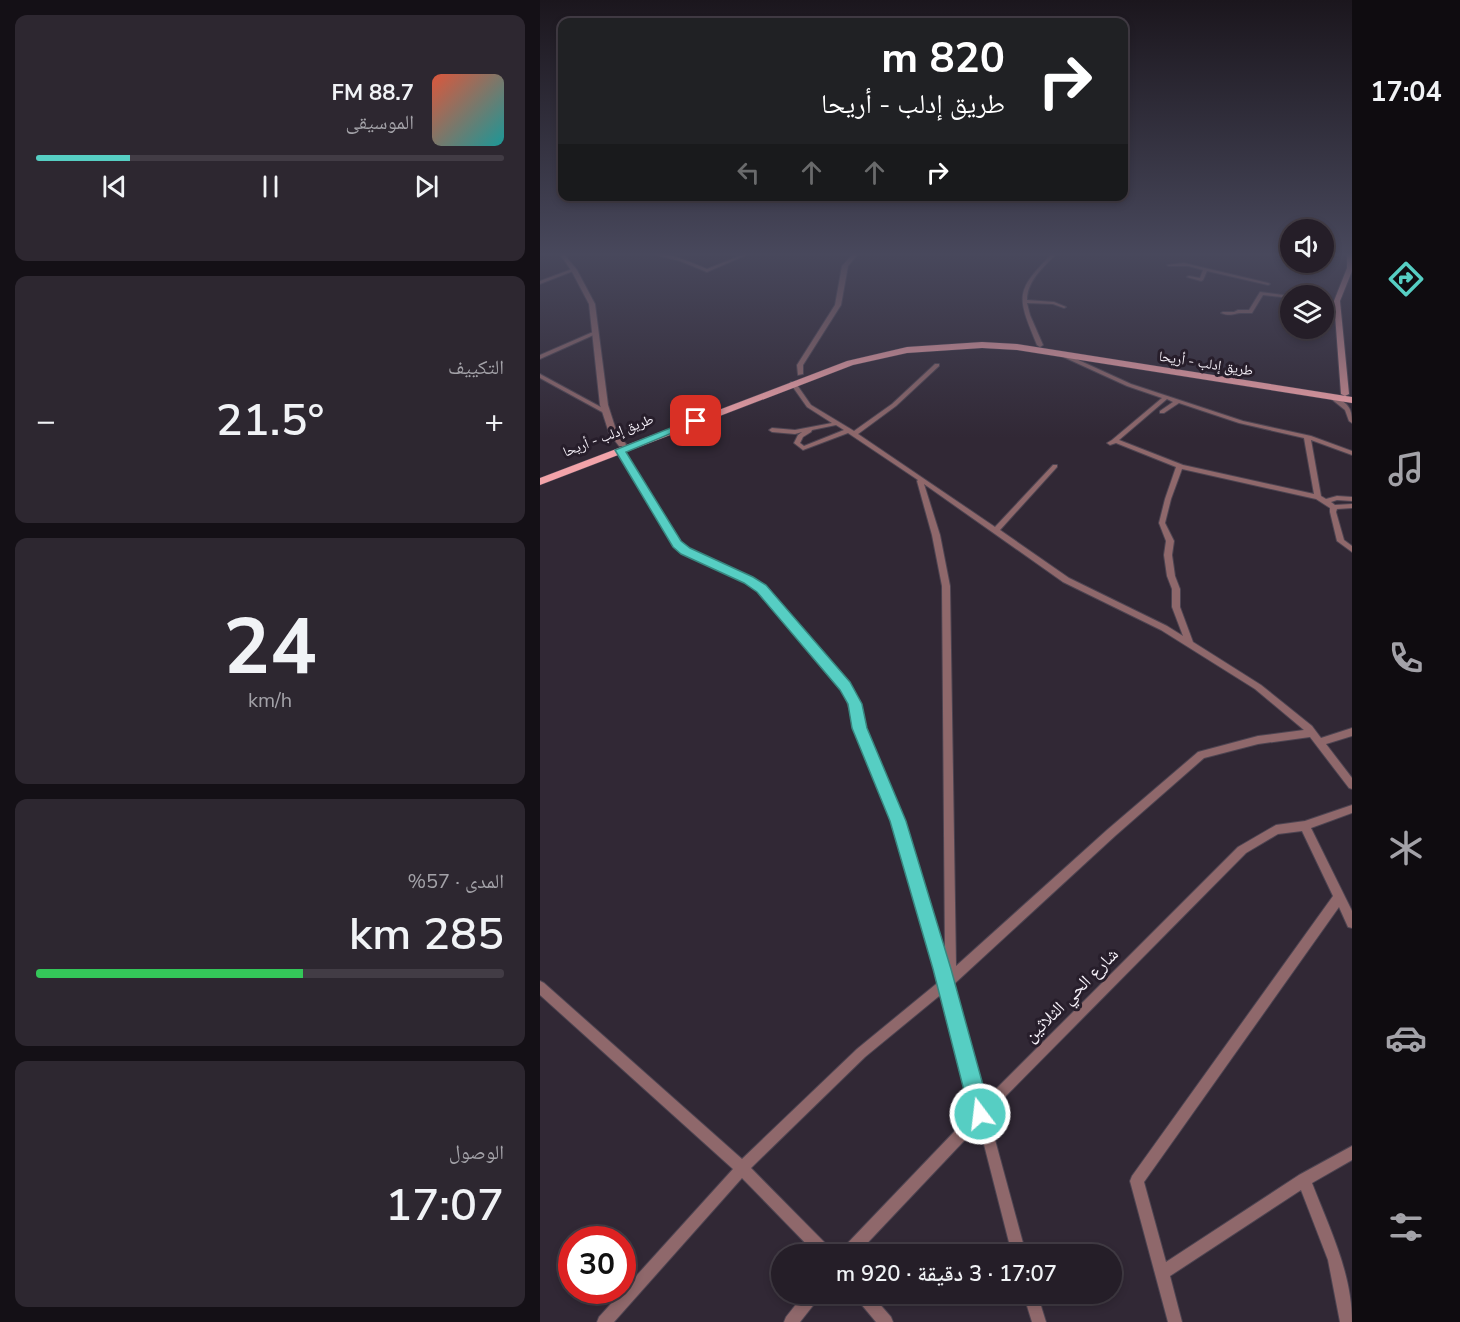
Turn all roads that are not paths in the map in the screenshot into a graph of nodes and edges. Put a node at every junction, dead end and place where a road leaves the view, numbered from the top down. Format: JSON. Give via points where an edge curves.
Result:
{"nodes":[{"id":1,"x":593,"y":315,"type":"edge"},
{"id":2,"x":832,"y":315,"type":"edge"},
{"id":3,"x":1029,"y":315,"type":"edge"},
{"id":4,"x":1338,"y":315,"type":"edge"},
{"id":5,"x":595,"y":333,"type":"junction"},
{"id":6,"x":1040,"y":345,"type":"junction"},
{"id":7,"x":1061,"y":354,"type":"junction"},
{"id":8,"x":540,"y":357,"type":"edge"},
{"id":9,"x":937,"y":365,"type":"dead end"},
{"id":10,"x":800,"y":374,"type":"junction"},
{"id":11,"x":540,"y":376,"type":"edge"},
{"id":12,"x":793,"y":383,"type":"junction"},
{"id":13,"x":1294,"y":388,"type":"junction"},
{"id":14,"x":1350,"y":396,"type":"edge"},
{"id":15,"x":1166,"y":397,"type":"junction"},
{"id":16,"x":1332,"y":397,"type":"junction"},
{"id":17,"x":1179,"y":401,"type":"junction"},
{"id":18,"x":713,"y":411,"type":"junction"},
{"id":19,"x":1162,"y":411,"type":"dead end"},
{"id":20,"x":606,"y":412,"type":"junction"},
{"id":21,"x":1352,"y":421,"type":"edge"},
{"id":22,"x":835,"y":424,"type":"junction"},
{"id":23,"x":772,"y":430,"type":"dead end"},
{"id":24,"x":809,"y":430,"type":"junction"},
{"id":25,"x":851,"y":432,"type":"junction"},
{"id":26,"x":1307,"y":437,"type":"junction"},
{"id":27,"x":621,"y":447,"type":"junction"},
{"id":28,"x":1352,"y":453,"type":"edge"},
{"id":29,"x":1055,"y":466,"type":"dead end"},
{"id":30,"x":1181,"y":467,"type":"junction"},
{"id":31,"x":540,"y":475,"type":"edge"},
{"id":32,"x":920,"y":480,"type":"junction"},
{"id":33,"x":540,"y":482,"type":"edge"},
{"id":34,"x":1318,"y":497,"type":"junction"},
{"id":35,"x":1352,"y":499,"type":"edge"},
{"id":36,"x":1327,"y":501,"type":"junction"},
{"id":37,"x":1352,"y":506,"type":"edge"},
{"id":38,"x":1334,"y":507,"type":"junction"},
{"id":39,"x":995,"y":531,"type":"junction"},
{"id":40,"x":1352,"y":550,"type":"edge"},
{"id":41,"x":1190,"y":645,"type":"junction"},
{"id":42,"x":1352,"y":732,"type":"edge"},
{"id":43,"x":1315,"y":738,"type":"junction"},
{"id":44,"x":1352,"y":785,"type":"edge"},
{"id":45,"x":1352,"y":809,"type":"edge"},
{"id":46,"x":1305,"y":826,"type":"junction"},
{"id":47,"x":1339,"y":897,"type":"junction"},
{"id":48,"x":1352,"y":923,"type":"edge"},
{"id":49,"x":949,"y":981,"type":"junction"},
{"id":50,"x":540,"y":987,"type":"edge"},
{"id":51,"x":980,"y":1114,"type":"junction"},
{"id":52,"x":1352,"y":1153,"type":"edge"},
{"id":53,"x":742,"y":1168,"type":"junction"},
{"id":54,"x":1304,"y":1180,"type":"junction"},
{"id":55,"x":816,"y":1244,"type":"edge"},
{"id":56,"x":856,"y":1244,"type":"edge"},
{"id":57,"x":1015,"y":1244,"type":"edge"},
{"id":58,"x":1161,"y":1274,"type":"junction"},
{"id":59,"x":805,"y":1304,"type":"edge"},
{"id":60,"x":870,"y":1304,"type":"edge"},
{"id":61,"x":1033,"y":1304,"type":"edge"},
{"id":62,"x":604,"y":1322,"type":"edge"},
{"id":63,"x":791,"y":1322,"type":"edge"},
{"id":64,"x":886,"y":1322,"type":"edge"},
{"id":65,"x":1039,"y":1322,"type":"edge"},
{"id":66,"x":1175,"y":1322,"type":"edge"},
{"id":67,"x":1347,"y":1322,"type":"edge"}],
"edges":[{"from":1,"to":5,"type":"street"},
{"from":2,"to":10,"type":"street","via":[[800,365]]},
{"from":3,"to":6,"type":"street"},
{"from":4,"to":14,"type":"main road"},
{"from":5,"to":8,"type":"street"},
{"from":5,"to":20,"type":"street"},
{"from":6,"to":10,"type":"main road","name":"طريق إدلب - أريحا","via":[[950,340],[884,349]]},
{"from":6,"to":13,"type":"main road","name":"طريق إدلب - أريحا"},
{"from":7,"to":12,"type":"main road","name":"طريق إدلب - أريحا","via":[[982,345],[907,350],[850,363]]},
{"from":7,"to":13,"type":"main road","name":"طريق إدلب - أريحا"},
{"from":7,"to":15,"type":"street","via":[[1110,378]]},
{"from":9,"to":25,"type":"street","via":[[900,399]]},
{"from":10,"to":18,"type":"main road","name":"طريق إدلب - أريحا"},
{"from":11,"to":20,"type":"street"},
{"from":12,"to":18,"type":"main road","name":"طريق إدلب - أريحا"},
{"from":12,"to":22,"type":"street","via":[[809,406]]},
{"from":13,"to":14,"type":"main road","name":"طريق إدلب - أريحا"},
{"from":13,"to":16,"type":"main road","name":"طريق إدلب - أريحا"},
{"from":14,"to":16,"type":"main road","name":"طريق إدلب - أريحا"},
{"from":15,"to":17,"type":"street"},
{"from":15,"to":30,"type":"street","via":[[1112,442]]},
{"from":16,"to":21,"type":"street","via":[[1348,409]]},
{"from":17,"to":19,"type":"street"},
{"from":17,"to":26,"type":"street","via":[[1241,422]]},
{"from":18,"to":27,"type":"main road","name":"طريق إدلب - أريحا"},
{"from":20,"to":27,"type":"street"},
{"from":22,"to":24,"type":"street"},
{"from":22,"to":25,"type":"street"},
{"from":23,"to":24,"type":"street"},
{"from":24,"to":25,"type":"street","via":[[797,443],[803,448]]},
{"from":25,"to":32,"type":"street"},
{"from":26,"to":28,"type":"street"},
{"from":26,"to":34,"type":"street"},
{"from":27,"to":31,"type":"main road","name":"طريق إدلب - أريحا"},
{"from":27,"to":33,"type":"main road","name":"طريق إدلب - أريحا"},
{"from":27,"to":49,"type":"street","via":[[677,544],[761,588],[845,686],[898,821]]},
{"from":29,"to":39,"type":"street"},
{"from":30,"to":34,"type":"street"},
{"from":30,"to":41,"type":"street","via":[[1168,499],[1163,527],[1170,541],[1168,555],[1176,607]]},
{"from":32,"to":39,"type":"street"},
{"from":32,"to":49,"type":"street","via":[[946,586]]},
{"from":34,"to":36,"type":"street"},
{"from":35,"to":36,"type":"street"},
{"from":36,"to":38,"type":"street"},
{"from":37,"to":38,"type":"street"},
{"from":38,"to":40,"type":"street","via":[[1341,541]]},
{"from":39,"to":41,"type":"street","via":[[1066,580]]},
{"from":41,"to":43,"type":"street","via":[[1258,687],[1286,708]]},
{"from":42,"to":43,"type":"street"},
{"from":43,"to":44,"type":"street"},
{"from":43,"to":49,"type":"street","via":[[1258,740],[1201,755]]},
{"from":45,"to":46,"type":"street","name":"شارع الحي الثلاثين"},
{"from":46,"to":47,"type":"street"},
{"from":46,"to":51,"type":"street","name":"شارع الحي الثلاثين","via":[[1276,830],[1242,850]]},
{"from":47,"to":48,"type":"street"},
{"from":47,"to":58,"type":"street","via":[[1137,1181]]},
{"from":49,"to":51,"type":"street","via":[[951,1005]]},
{"from":49,"to":53,"type":"street","via":[[861,1053]]},
{"from":50,"to":53,"type":"street"},
{"from":51,"to":56,"type":"street","name":"شارع الحي الثلاثين"},
{"from":51,"to":57,"type":"street"},
{"from":52,"to":54,"type":"street"},
{"from":53,"to":55,"type":"street"},
{"from":53,"to":62,"type":"street"},
{"from":54,"to":58,"type":"street"},
{"from":54,"to":67,"type":"street","via":[[1335,1260]]},
{"from":58,"to":66,"type":"street"},
{"from":59,"to":63,"type":"street"},
{"from":60,"to":64,"type":"street"},
{"from":61,"to":65,"type":"street"}]}
